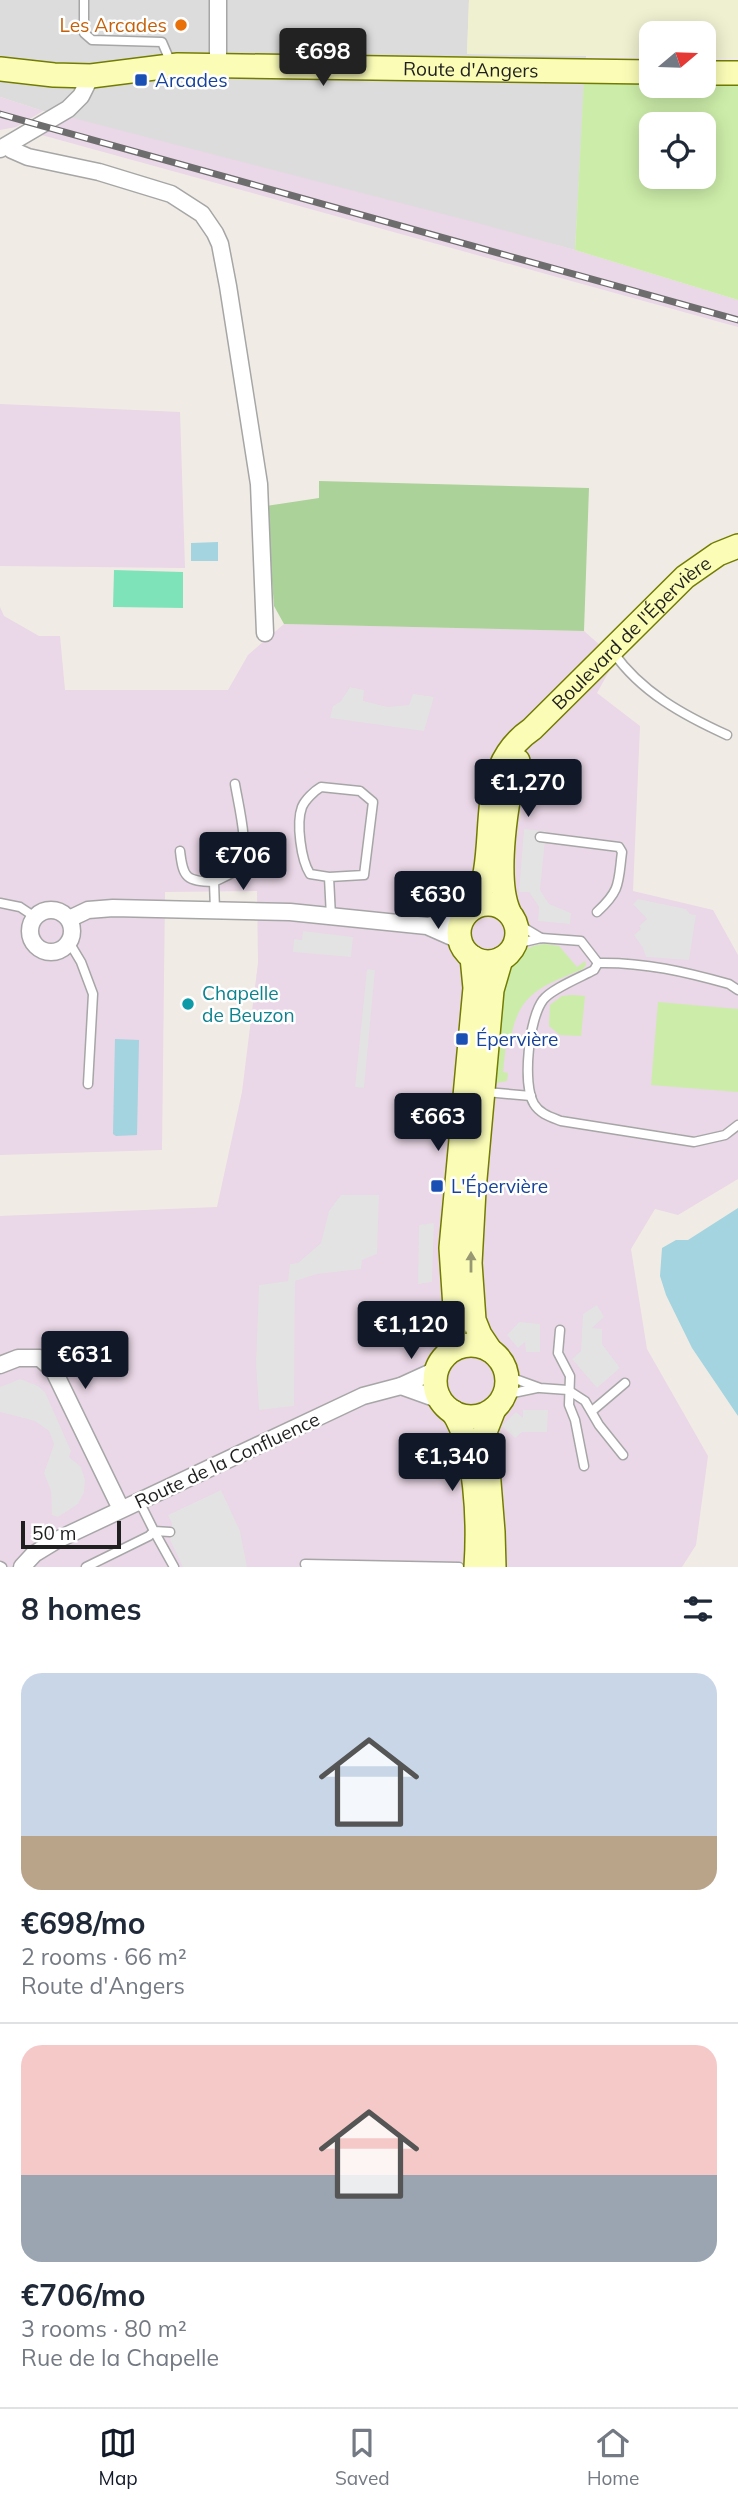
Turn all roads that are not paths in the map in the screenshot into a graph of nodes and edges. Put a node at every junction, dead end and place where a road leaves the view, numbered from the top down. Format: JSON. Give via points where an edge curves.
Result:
{"nodes":[{"id":1,"x":84,"y":0,"type":"edge"},
{"id":2,"x":218,"y":0,"type":"edge"},
{"id":3,"x":172,"y":65,"type":"junction"},
{"id":4,"x":218,"y":65,"type":"junction"},
{"id":5,"x":0,"y":69,"type":"edge"},
{"id":6,"x":639,"y":72,"type":"edge"},
{"id":7,"x":716,"y":72,"type":"edge"},
{"id":8,"x":738,"y":73,"type":"edge"},
{"id":9,"x":91,"y":76,"type":"junction"},
{"id":10,"x":4,"y":147,"type":"edge"},
{"id":11,"x":738,"y":546,"type":"edge"},
{"id":12,"x":265,"y":634,"type":"dead end"},
{"id":13,"x":612,"y":650,"type":"junction"},
{"id":14,"x":532,"y":729,"type":"junction"},
{"id":15,"x":727,"y":735,"type":"dead end"},
{"id":16,"x":235,"y":784,"type":"dead end"},
{"id":17,"x":540,"y":837,"type":"dead end"},
{"id":18,"x":180,"y":851,"type":"dead end"},
{"id":19,"x":329,"y":877,"type":"junction"},
{"id":20,"x":214,"y":882,"type":"junction"},
{"id":21,"x":0,"y":903,"type":"edge"},
{"id":22,"x":215,"y":910,"type":"junction"},
{"id":23,"x":469,"y":912,"type":"junction"},
{"id":24,"x":597,"y":912,"type":"dead end"},
{"id":25,"x":331,"y":916,"type":"junction"},
{"id":26,"x":35,"y":917,"type":"junction"},
{"id":27,"x":69,"y":919,"type":"junction"},
{"id":28,"x":427,"y":926,"type":"junction"},
{"id":29,"x":510,"y":935,"type":"junction"},
{"id":30,"x":541,"y":938,"type":"junction"},
{"id":31,"x":69,"y":942,"type":"junction"},
{"id":32,"x":466,"y":949,"type":"junction"},
{"id":33,"x":598,"y":963,"type":"junction"},
{"id":34,"x":738,"y":990,"type":"edge"},
{"id":35,"x":89,"y":1084,"type":"dead end"},
{"id":36,"x":482,"y":1092,"type":"junction"},
{"id":37,"x":531,"y":1096,"type":"junction"},
{"id":38,"x":738,"y":1125,"type":"edge"},
{"id":39,"x":560,"y":1331,"type":"dead end"},
{"id":40,"x":491,"y":1350,"type":"junction"},
{"id":41,"x":443,"y":1361,"type":"junction"},
{"id":42,"x":0,"y":1365,"type":"edge"},
{"id":43,"x":625,"y":1383,"type":"dead end"},
{"id":44,"x":401,"y":1386,"type":"junction"},
{"id":45,"x":540,"y":1388,"type":"junction"},
{"id":46,"x":568,"y":1390,"type":"junction"},
{"id":47,"x":502,"y":1393,"type":"junction"},
{"id":48,"x":447,"y":1406,"type":"junction"},
{"id":49,"x":592,"y":1411,"type":"junction"},
{"id":50,"x":623,"y":1455,"type":"dead end"},
{"id":51,"x":584,"y":1466,"type":"dead end"},
{"id":52,"x":139,"y":1501,"type":"junction"},
{"id":53,"x":121,"y":1509,"type":"junction"},
{"id":54,"x":154,"y":1531,"type":"junction"},
{"id":55,"x":170,"y":1532,"type":"dead end"},
{"id":56,"x":305,"y":1564,"type":"dead end"},
{"id":57,"x":22,"y":1567,"type":"edge"},
{"id":58,"x":86,"y":1567,"type":"edge"},
{"id":59,"x":174,"y":1567,"type":"edge"},
{"id":60,"x":458,"y":1567,"type":"edge"},
{"id":61,"x":477,"y":1567,"type":"edge"},
{"id":62,"x":494,"y":1567,"type":"edge"}],
"edges":[{"from":1,"to":3,"type":"lane","via":[[84,33],[92,40],[162,41]]},
{"from":2,"to":4,"type":"street"},
{"from":3,"to":4,"type":"street","name":"Route d'Angers"},
{"from":3,"to":9,"type":"street","name":"Route d'Angers"},
{"from":4,"to":6,"type":"street","name":"Route d'Angers"},
{"from":5,"to":9,"type":"street","name":"Route d'Angers"},
{"from":7,"to":8,"type":"street"},
{"from":9,"to":10,"type":"street","via":[[68,109]]},
{"from":10,"to":12,"type":"street","via":[[171,194],[202,214],[215,233],[258,472]]},
{"from":11,"to":13,"type":"street","name":"Boulevard de l'Épervière","via":[[685,577]]},
{"from":13,"to":14,"type":"street","name":"Boulevard de l'Épervière"},
{"from":13,"to":15,"type":"lane","via":[[655,696]]},
{"from":14,"to":23,"type":"street","name":"Boulevard de l'Épervière","via":[[517,740],[498,774],[483,885]]},
{"from":14,"to":29,"type":"street","name":"Boulevard de l'Épervière","via":[[514,771],[508,804],[502,874]]},
{"from":16,"to":20,"type":"lane","via":[[242,860],[238,868]]},
{"from":17,"to":24,"type":"lane","via":[[619,848],[618,889]]},
{"from":18,"to":20,"type":"lane","via":[[184,874]]},
{"from":19,"to":19,"type":"lane","via":[[365,875],[373,802],[360,791],[321,787],[303,805],[300,819],[306,868],[310,874]]},
{"from":19,"to":25,"type":"lane"},
{"from":20,"to":22,"type":"lane"},
{"from":21,"to":26,"type":"lane","via":[[20,907]]},
{"from":22,"to":25,"type":"street"},
{"from":22,"to":27,"type":"street","via":[[93,909]]},
{"from":23,"to":28,"type":"street"},
{"from":23,"to":29,"type":"street","via":[[492,904]]},
{"from":23,"to":32,"type":"street","via":[[460,929]]},
{"from":25,"to":28,"type":"street"},
{"from":26,"to":27,"type":"street","via":[[52,909]]},
{"from":26,"to":31,"type":"street","via":[[30,933],[38,948],[55,952]]},
{"from":27,"to":31,"type":"street","via":[[73,931]]},
{"from":28,"to":32,"type":"street"},
{"from":29,"to":30,"type":"lane"},
{"from":29,"to":30,"type":"lane"},
{"from":29,"to":32,"type":"street","via":[[486,962]]},
{"from":29,"to":36,"type":"street","name":"Boulevard de l'Épervière","via":[[492,990]]},
{"from":30,"to":33,"type":"lane","via":[[581,941]]},
{"from":31,"to":35,"type":"lane","via":[[93,994]]},
{"from":32,"to":41,"type":"street","via":[[475,988],[451,1248],[456,1322]]},
{"from":33,"to":34,"type":"lane","via":[[657,966]]},
{"from":33,"to":37,"type":"lane","via":[[594,970],[545,997],[535,1012],[529,1063]]},
{"from":36,"to":37,"type":"lane"},
{"from":40,"to":36,"type":"street","name":"Boulevard de l'Épervière","one_way":true,"via":[[474,1320],[470,1264]]},
{"from":37,"to":38,"type":"lane","via":[[541,1113],[561,1121],[694,1142],[725,1135]]},
{"from":39,"to":46,"type":"lane","via":[[558,1353],[570,1376]]},
{"from":40,"to":41,"type":"street","via":[[469,1344]]},
{"from":40,"to":47,"type":"street","via":[[501,1359]]},
{"from":41,"to":44,"type":"street","name":"Route de la Confluence"},
{"from":41,"to":48,"type":"street","via":[[435,1383]]},
{"from":42,"to":53,"type":"street","via":[[18,1358],[40,1358],[54,1371]]},
{"from":43,"to":49,"type":"lane"},
{"from":44,"to":48,"type":"street"},
{"from":44,"to":52,"type":"street","name":"Route de la Confluence","via":[[363,1395]]},
{"from":45,"to":46,"type":"lane"},
{"from":45,"to":47,"type":"lane"},
{"from":45,"to":47,"type":"lane"},
{"from":46,"to":49,"type":"lane"},
{"from":46,"to":51,"type":"lane"},
{"from":47,"to":48,"type":"street","via":[[474,1417]]},
{"from":47,"to":62,"type":"street","via":[[485,1432]]},
{"from":48,"to":61,"type":"street","via":[[465,1433],[469,1450]]},
{"from":49,"to":50,"type":"lane"},
{"from":52,"to":53,"type":"street","name":"Route de la Confluence"},
{"from":52,"to":54,"type":"lane"},
{"from":53,"to":57,"type":"street","name":"Route de la Confluence","via":[[33,1554]]},
{"from":54,"to":55,"type":"lane"},
{"from":54,"to":58,"type":"lane"},
{"from":54,"to":59,"type":"lane"},
{"from":56,"to":60,"type":"lane"}]}
